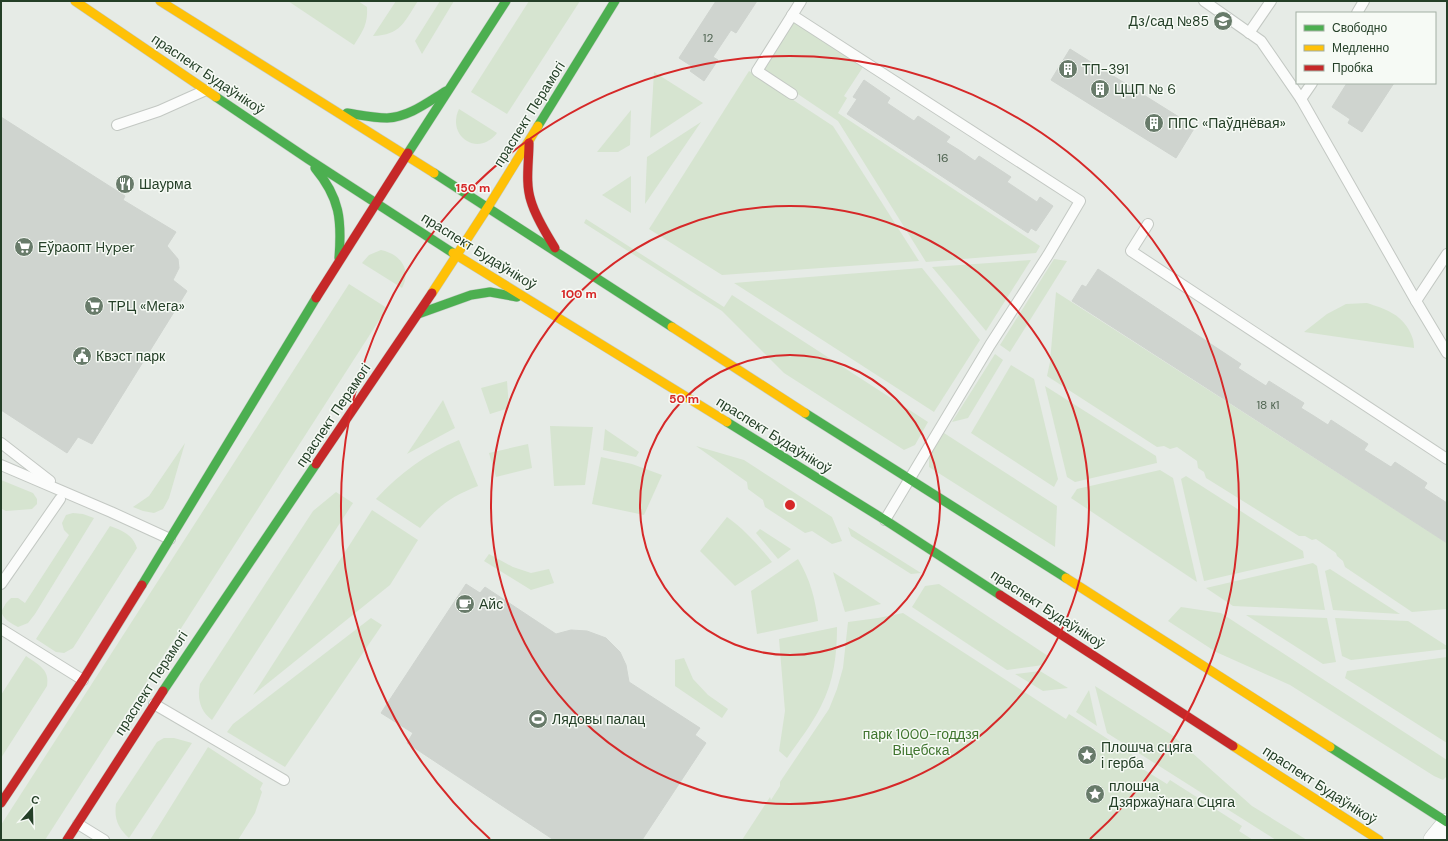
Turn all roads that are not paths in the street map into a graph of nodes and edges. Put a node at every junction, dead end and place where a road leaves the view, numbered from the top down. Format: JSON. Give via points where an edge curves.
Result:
{"nodes":[{"id":1,"x":75,"y":1,"type":"edge"},
{"id":2,"x":160,"y":1,"type":"edge"},
{"id":3,"x":506,"y":1,"type":"edge"},
{"id":4,"x":615,"y":1,"type":"edge"},
{"id":5,"x":801,"y":1,"type":"edge"},
{"id":6,"x":1204,"y":1,"type":"edge"},
{"id":7,"x":1271,"y":1,"type":"edge"},
{"id":8,"x":1364,"y":1,"type":"edge"},
{"id":9,"x":1357,"y":12,"type":"edge"},
{"id":10,"x":792,"y":15,"type":"junction"},
{"id":11,"x":1249,"y":33,"type":"junction"},
{"id":12,"x":1311,"y":84,"type":"edge"},
{"id":13,"x":207,"y":90,"type":"junction"},
{"id":14,"x":448,"y":90,"type":"junction"},
{"id":15,"x":792,"y":94,"type":"dead end"},
{"id":16,"x":1301,"y":99,"type":"junction"},
{"id":17,"x":337,"y":112,"type":"junction"},
{"id":18,"x":117,"y":125,"type":"dead end"},
{"id":19,"x":530,"y":141,"type":"junction"},
{"id":20,"x":407,"y":155,"type":"junction"},
{"id":21,"x":308,"y":159,"type":"junction"},
{"id":22,"x":376,"y":203,"type":"junction"},
{"id":23,"x":488,"y":207,"type":"junction"},
{"id":24,"x":1148,"y":224,"type":"dead end"},
{"id":25,"x":558,"y":253,"type":"junction"},
{"id":26,"x":1447,"y":254,"type":"edge"},
{"id":27,"x":456,"y":255,"type":"junction"},
{"id":28,"x":338,"y":262,"type":"junction"},
{"id":29,"x":530,"y":300,"type":"junction"},
{"id":30,"x":1416,"y":301,"type":"junction"},
{"id":31,"x":418,"y":314,"type":"junction"},
{"id":32,"x":1447,"y":353,"type":"edge"},
{"id":33,"x":1,"y":442,"type":"edge"},
{"id":34,"x":1447,"y":459,"type":"edge"},
{"id":35,"x":1,"y":465,"type":"edge"},
{"id":36,"x":909,"y":480,"type":"junction"},
{"id":37,"x":60,"y":494,"type":"junction"},
{"id":38,"x":885,"y":520,"type":"junction"},
{"id":39,"x":170,"y":539,"type":"junction"},
{"id":40,"x":1,"y":584,"type":"edge"},
{"id":41,"x":1,"y":629,"type":"edge"},
{"id":42,"x":83,"y":680,"type":"junction"},
{"id":43,"x":154,"y":704,"type":"junction"},
{"id":44,"x":284,"y":780,"type":"dead end"},
{"id":45,"x":1,"y":803,"type":"edge"},
{"id":46,"x":1447,"y":823,"type":"edge"},
{"id":47,"x":78,"y":824,"type":"junction"},
{"id":48,"x":67,"y":840,"type":"edge"},
{"id":49,"x":104,"y":840,"type":"edge"},
{"id":50,"x":1378,"y":840,"type":"edge"},
{"id":51,"x":1434,"y":840,"type":"edge"}],
"edges":[{"from":1,"to":13,"type":"main road","name":"праспект Будаўнікоў"},
{"from":2,"to":17,"type":"main road"},
{"from":3,"to":14,"type":"main road"},
{"from":4,"to":19,"type":"main road","name":"праспект Перамогі"},
{"from":5,"to":10,"type":"lane"},
{"from":6,"to":11,"type":"lane"},
{"from":7,"to":11,"type":"lane"},
{"from":8,"to":9,"type":"lane"},
{"from":10,"to":15,"type":"lane","via":[[757,71]]},
{"from":10,"to":36,"type":"lane","via":[[1080,201]]},
{"from":11,"to":16,"type":"lane","via":[[1261,41]]},
{"from":12,"to":16,"type":"lane"},
{"from":13,"to":18,"type":"lane","via":[[159,111]]},
{"from":13,"to":21,"type":"main road","name":"праспект Будаўнікоў"},
{"from":14,"to":17,"type":"main road","via":[[418,108],[398,116],[376,117]]},
{"from":14,"to":20,"type":"main road"},
{"from":16,"to":30,"type":"lane"},
{"from":17,"to":20,"type":"main road"},
{"from":19,"to":23,"type":"main road","name":"праспект Перамогі"},
{"from":19,"to":25,"type":"main road","via":[[528,176],[531,200]]},
{"from":20,"to":22,"type":"main road"},
{"from":20,"to":23,"type":"main road"},
{"from":21,"to":22,"type":"main road","name":"праспект Будаўнікоў"},
{"from":21,"to":28,"type":"main road","via":[[330,187],[339,211],[341,233]]},
{"from":22,"to":27,"type":"main road","name":"праспект Будаўнікоў"},
{"from":22,"to":28,"type":"main road"},
{"from":23,"to":25,"type":"main road"},
{"from":23,"to":27,"type":"main road","name":"праспект Перамогі"},
{"from":24,"to":34,"type":"lane","via":[[1131,251]]},
{"from":25,"to":36,"type":"main road"},
{"from":26,"to":30,"type":"lane"},
{"from":27,"to":29,"type":"main road","name":"праспект Будаўнікоў"},
{"from":27,"to":31,"type":"main road","name":"праспект Перамогі"},
{"from":28,"to":39,"type":"main road"},
{"from":29,"to":31,"type":"main road","via":[[490,292],[460,298]]},
{"from":29,"to":38,"type":"main road","name":"праспект Будаўнікоў"},
{"from":30,"to":32,"type":"lane"},
{"from":31,"to":43,"type":"main road","name":"праспект Перамогі"},
{"from":33,"to":37,"type":"lane"},
{"from":35,"to":37,"type":"lane"},
{"from":36,"to":38,"type":"lane"},
{"from":36,"to":46,"type":"main road"},
{"from":37,"to":39,"type":"lane"},
{"from":37,"to":40,"type":"lane"},
{"from":38,"to":50,"type":"main road","name":"праспект Будаўнікоў"},
{"from":39,"to":42,"type":"main road"},
{"from":41,"to":42,"type":"lane"},
{"from":42,"to":45,"type":"main road"},
{"from":43,"to":44,"type":"lane"},
{"from":43,"to":47,"type":"main road","name":"праспект Перамогі"},
{"from":46,"to":51,"type":"street"},
{"from":47,"to":48,"type":"main road","name":"праспект Перамогі"},
{"from":47,"to":49,"type":"lane"}]}
